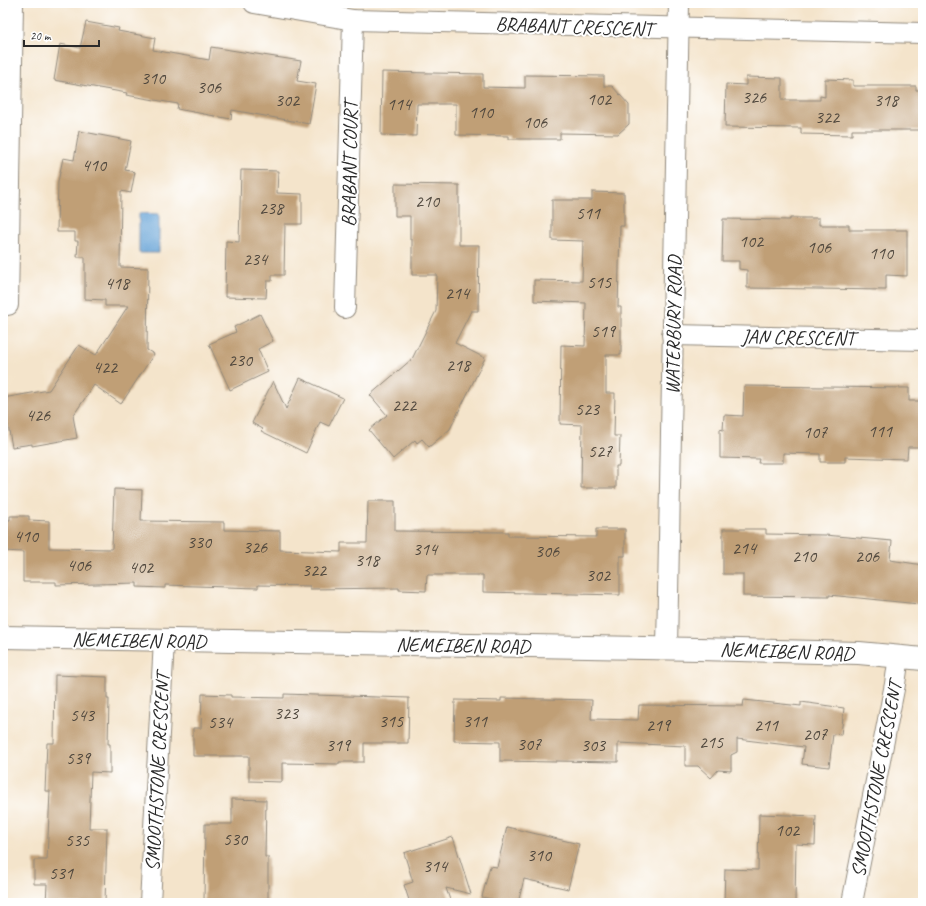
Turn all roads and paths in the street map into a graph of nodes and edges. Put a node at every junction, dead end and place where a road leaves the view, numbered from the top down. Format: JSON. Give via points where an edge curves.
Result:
{"nodes":[{"id":1,"x":13,"y":3,"type":"edge"},
{"id":2,"x":254,"y":3,"type":"edge"},
{"id":3,"x":679,"y":3,"type":"edge"},
{"id":4,"x":353,"y":20,"type":"junction"},
{"id":5,"x":679,"y":29,"type":"junction"},
{"id":6,"x":923,"y":33,"type":"edge"},
{"id":7,"x":8,"y":306,"type":"dead end"},
{"id":8,"x":345,"y":308,"type":"dead end"},
{"id":9,"x":672,"y":335,"type":"junction"},
{"id":10,"x":923,"y":340,"type":"edge"},
{"id":11,"x":3,"y":637,"type":"edge"},
{"id":12,"x":164,"y":640,"type":"junction"},
{"id":13,"x":667,"y":648,"type":"junction"},
{"id":14,"x":899,"y":656,"type":"junction"},
{"id":15,"x":923,"y":659,"type":"edge"},
{"id":16,"x":150,"y":903,"type":"edge"},
{"id":17,"x":852,"y":903,"type":"edge"}],
"edges":[{"from":1,"to":7,"type":"street"},
{"from":2,"to":4,"type":"street","name":"BRABANT CRESCENT"},
{"from":3,"to":5,"type":"street","name":"WATERBURY ROAD"},
{"from":4,"to":5,"type":"street","name":"BRABANT CRESCENT"},
{"from":4,"to":8,"type":"street","name":"BRABANT COURT"},
{"from":5,"to":6,"type":"street"},
{"from":5,"to":9,"type":"street","name":"WATERBURY ROAD"},
{"from":9,"to":10,"type":"street","name":"JAN CRESCENT"},
{"from":9,"to":13,"type":"street","name":"WATERBURY ROAD"},
{"from":11,"to":12,"type":"street","name":"NEMEIBEN ROAD"},
{"from":12,"to":13,"type":"street","name":"NEMEIBEN ROAD"},
{"from":12,"to":16,"type":"street","name":"SMOOTHSTONE CRESCENT"},
{"from":13,"to":14,"type":"street","name":"NEMEIBEN ROAD"},
{"from":14,"to":15,"type":"street","name":"NEMEIBEN ROAD"},
{"from":14,"to":17,"type":"street","name":"SMOOTHSTONE CRESCENT"}]}
